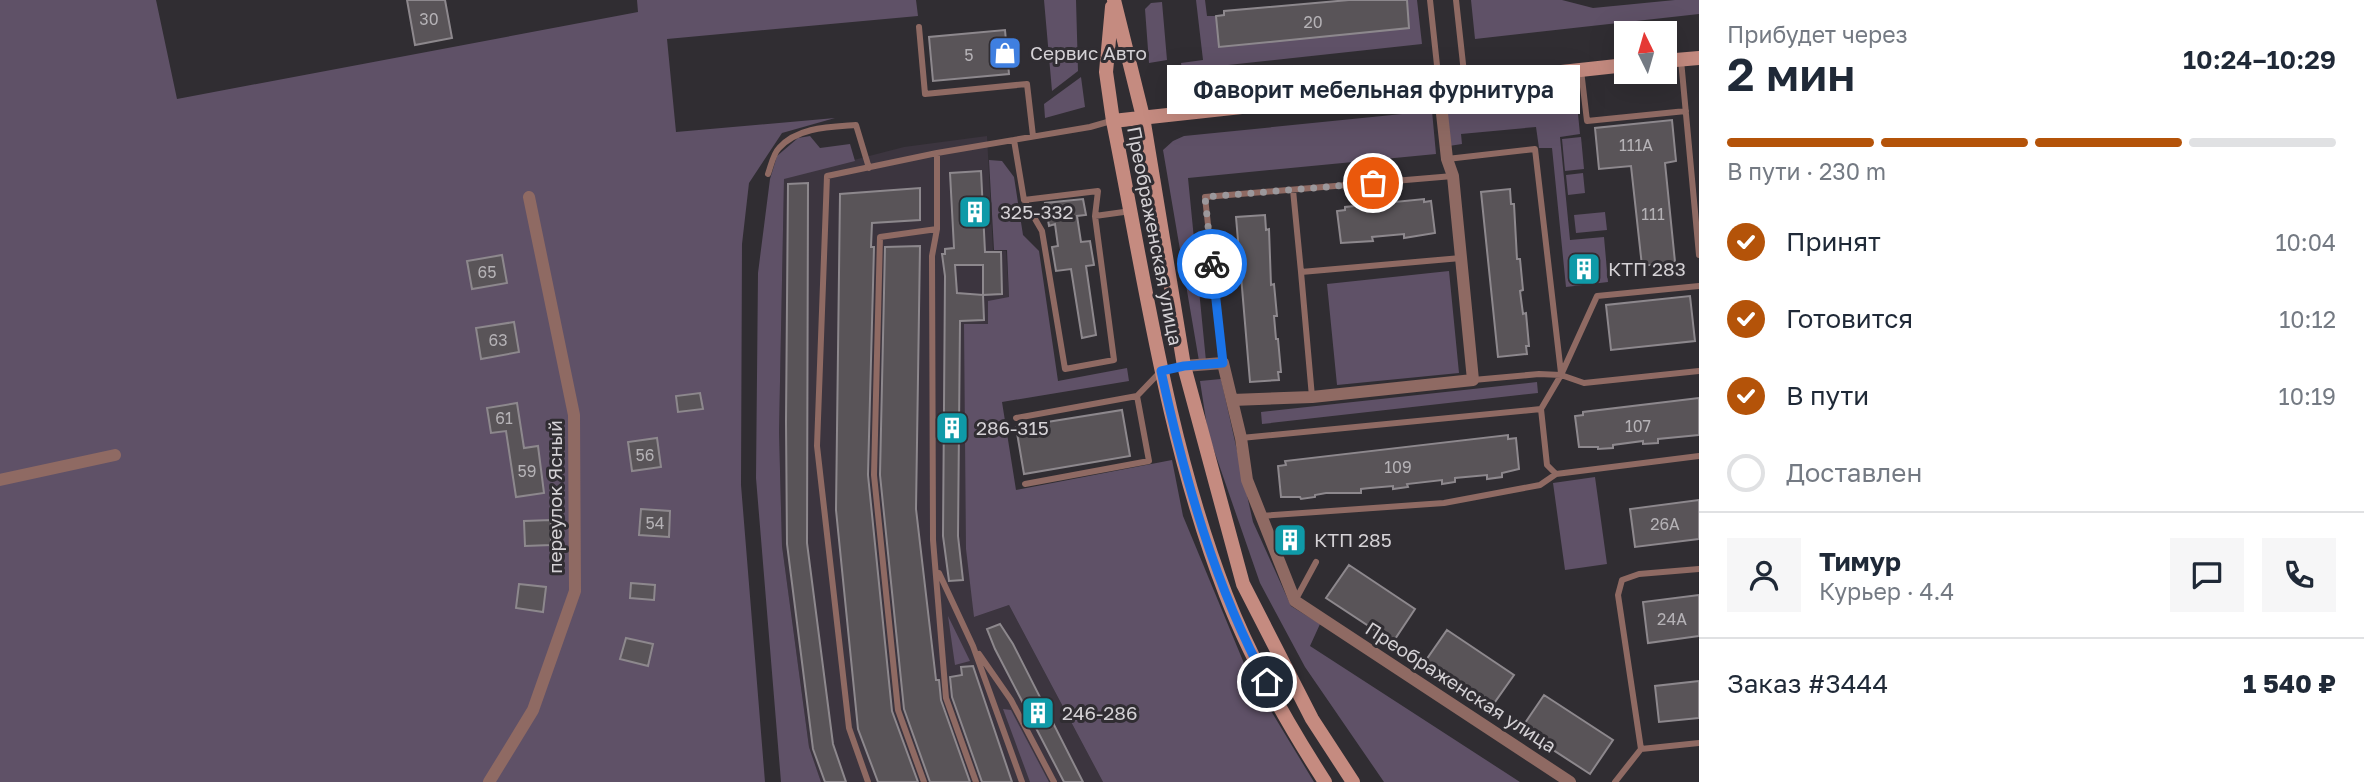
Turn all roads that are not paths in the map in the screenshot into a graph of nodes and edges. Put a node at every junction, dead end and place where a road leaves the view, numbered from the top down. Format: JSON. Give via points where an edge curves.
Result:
{"nodes":[{"id":1,"x":1113,"y":0,"type":"edge"},
{"id":2,"x":1430,"y":0,"type":"edge"},
{"id":3,"x":1456,"y":0,"type":"edge"},
{"id":4,"x":919,"y":27,"type":"dead end"},
{"id":5,"x":1699,"y":58,"type":"edge"},
{"id":6,"x":1677,"y":60,"type":"edge"},
{"id":7,"x":1681,"y":60,"type":"junction"},
{"id":8,"x":1614,"y":66,"type":"edge"},
{"id":9,"x":1581,"y":70,"type":"junction"},
{"id":10,"x":1465,"y":83,"type":"junction"},
{"id":11,"x":1439,"y":86,"type":"junction"},
{"id":12,"x":1686,"y":111,"type":"junction"},
{"id":13,"x":1143,"y":117,"type":"junction"},
{"id":14,"x":1113,"y":121,"type":"junction"},
{"id":15,"x":1033,"y":136,"type":"junction"},
{"id":16,"x":1014,"y":140,"type":"junction"},
{"id":17,"x":937,"y":153,"type":"junction"},
{"id":18,"x":1447,"y":159,"type":"junction"},
{"id":19,"x":869,"y":168,"type":"junction"},
{"id":20,"x":768,"y":174,"type":"dead end"},
{"id":21,"x":1453,"y":176,"type":"junction"},
{"id":22,"x":1293,"y":190,"type":"junction"},
{"id":23,"x":529,"y":197,"type":"dead end"},
{"id":24,"x":1024,"y":200,"type":"junction"},
{"id":25,"x":1131,"y":211,"type":"junction"},
{"id":26,"x":1094,"y":216,"type":"junction"},
{"id":27,"x":936,"y":229,"type":"junction"},
{"id":28,"x":1699,"y":255,"type":"edge"},
{"id":29,"x":1461,"y":258,"type":"junction"},
{"id":30,"x":1301,"y":272,"type":"junction"},
{"id":31,"x":1699,"y":286,"type":"edge"},
{"id":32,"x":1223,"y":363,"type":"junction"},
{"id":33,"x":1184,"y":366,"type":"junction"},
{"id":34,"x":1161,"y":371,"type":"junction"},
{"id":35,"x":1699,"y":371,"type":"edge"},
{"id":36,"x":1562,"y":375,"type":"junction"},
{"id":37,"x":1473,"y":380,"type":"junction"},
{"id":38,"x":1138,"y":396,"type":"junction"},
{"id":39,"x":1312,"y":397,"type":"junction"},
{"id":40,"x":1232,"y":400,"type":"junction"},
{"id":41,"x":1541,"y":409,"type":"junction"},
{"id":42,"x":1016,"y":418,"type":"dead end"},
{"id":43,"x":1241,"y":438,"type":"junction"},
{"id":44,"x":115,"y":455,"type":"dead end"},
{"id":45,"x":1699,"y":456,"type":"edge"},
{"id":46,"x":1556,"y":474,"type":"junction"},
{"id":47,"x":0,"y":480,"type":"edge"},
{"id":48,"x":1025,"y":484,"type":"dead end"},
{"id":49,"x":1260,"y":516,"type":"junction"},
{"id":50,"x":1316,"y":562,"type":"dead end"},
{"id":51,"x":936,"y":567,"type":"junction"},
{"id":52,"x":1699,"y":569,"type":"edge"},
{"id":53,"x":1295,"y":601,"type":"junction"},
{"id":54,"x":973,"y":646,"type":"junction"},
{"id":55,"x":1699,"y":743,"type":"edge"},
{"id":56,"x":1641,"y":750,"type":"junction"},
{"id":57,"x":489,"y":782,"type":"edge"},
{"id":58,"x":867,"y":782,"type":"edge"},
{"id":59,"x":924,"y":782,"type":"edge"},
{"id":60,"x":976,"y":782,"type":"edge"},
{"id":61,"x":1022,"y":782,"type":"edge"},
{"id":62,"x":1054,"y":782,"type":"edge"},
{"id":63,"x":1325,"y":782,"type":"edge"},
{"id":64,"x":1353,"y":782,"type":"edge"},
{"id":65,"x":1570,"y":782,"type":"edge"},
{"id":66,"x":1615,"y":782,"type":"edge"}],
"edges":[{"from":1,"to":13,"type":"main road","name":"Преображенская улица"},
{"from":1,"to":14,"type":"main road","name":"Преображенская улица","via":[[1106,72]]},
{"from":2,"to":11,"type":"lane"},
{"from":3,"to":10,"type":"lane"},
{"from":4,"to":15,"type":"lane","via":[[925,94],[1027,84]]},
{"from":5,"to":7,"type":"main road"},
{"from":6,"to":7,"type":"main road"},
{"from":7,"to":12,"type":"lane"},
{"from":8,"to":9,"type":"main road"},
{"from":9,"to":10,"type":"main road"},
{"from":9,"to":12,"type":"lane","via":[[1587,121]]},
{"from":10,"to":11,"type":"main road"},
{"from":11,"to":13,"type":"main road"},
{"from":11,"to":18,"type":"street"},
{"from":12,"to":28,"type":"lane"},
{"from":13,"to":14,"type":"main road"},
{"from":13,"to":33,"type":"main road","name":"Преображенская улица"},
{"from":14,"to":15,"type":"lane"},
{"from":14,"to":25,"type":"main road","name":"Преображенская улица"},
{"from":15,"to":16,"type":"lane"},
{"from":16,"to":17,"type":"lane"},
{"from":16,"to":24,"type":"lane"},
{"from":17,"to":19,"type":"lane"},
{"from":17,"to":27,"type":"lane"},
{"from":18,"to":21,"type":"street"},
{"from":18,"to":36,"type":"lane","via":[[1535,149]]},
{"from":19,"to":20,"type":"lane","via":[[856,125],[819,127],[777,149]]},
{"from":19,"to":58,"type":"lane","via":[[827,176],[817,446],[849,728]]},
{"from":21,"to":22,"type":"lane"},
{"from":21,"to":29,"type":"street"},
{"from":22,"to":30,"type":"lane"},
{"from":22,"to":32,"type":"lane","via":[[1205,197]]},
{"from":23,"to":57,"type":"street","name":"переулок Ясный","via":[[574,415],[575,591],[533,710]]},
{"from":24,"to":26,"type":"lane","via":[[1098,191]]},
{"from":24,"to":26,"type":"lane","via":[[1042,231],[1065,369],[1114,360]]},
{"from":25,"to":26,"type":"lane"},
{"from":25,"to":34,"type":"main road","name":"Преображенская улица"},
{"from":27,"to":51,"type":"lane","via":[[932,256]]},
{"from":27,"to":59,"type":"lane","via":[[880,237],[874,475],[898,710]]},
{"from":29,"to":30,"type":"lane"},
{"from":29,"to":37,"type":"street"},
{"from":30,"to":39,"type":"lane"},
{"from":31,"to":36,"type":"lane","via":[[1597,296]]},
{"from":32,"to":33,"type":"street"},
{"from":32,"to":40,"type":"street"},
{"from":33,"to":34,"type":"lane"},
{"from":33,"to":64,"type":"main road","name":"Преображенская улица","via":[[1243,584],[1312,719]]},
{"from":34,"to":38,"type":"lane"},
{"from":34,"to":63,"type":"main road","name":"Преображенская улица","via":[[1172,424],[1226,595],[1256,663]]},
{"from":35,"to":36,"type":"lane","via":[[1584,383]]},
{"from":36,"to":37,"type":"lane"},
{"from":36,"to":41,"type":"lane"},
{"from":37,"to":39,"type":"street"},
{"from":38,"to":42,"type":"lane"},
{"from":38,"to":48,"type":"lane","via":[[1149,461]]},
{"from":39,"to":40,"type":"street"},
{"from":40,"to":43,"type":"street"},
{"from":41,"to":43,"type":"lane"},
{"from":41,"to":46,"type":"lane","via":[[1547,465]]},
{"from":43,"to":49,"type":"street","via":[[1247,480]]},
{"from":44,"to":47,"type":"street"},
{"from":45,"to":46,"type":"lane"},
{"from":46,"to":49,"type":"lane","via":[[1540,485],[1444,503]]},
{"from":49,"to":53,"type":"street"},
{"from":50,"to":53,"type":"lane"},
{"from":51,"to":54,"type":"lane"},
{"from":51,"to":60,"type":"lane","via":[[946,698]]},
{"from":52,"to":56,"type":"lane","via":[[1639,574],[1622,580],[1618,595]]},
{"from":53,"to":65,"type":"street","name":"Преображенская улица"},
{"from":54,"to":61,"type":"lane"},
{"from":54,"to":62,"type":"lane","via":[[1011,700]]},
{"from":55,"to":56,"type":"lane"},
{"from":56,"to":66,"type":"lane"}]}
